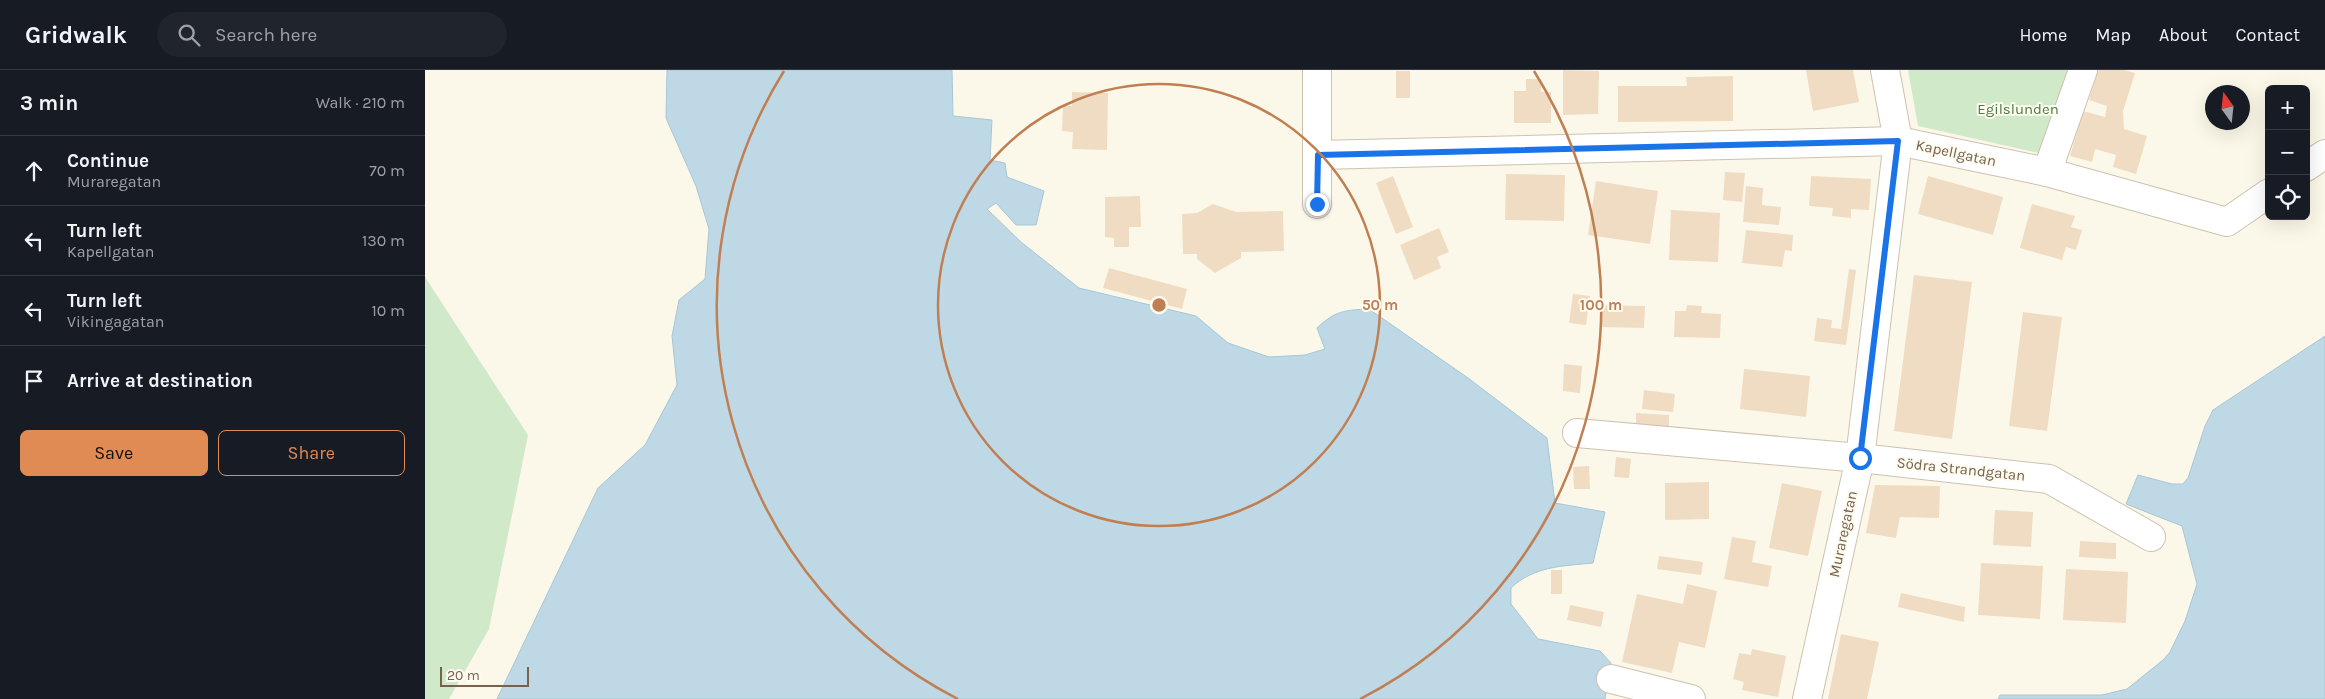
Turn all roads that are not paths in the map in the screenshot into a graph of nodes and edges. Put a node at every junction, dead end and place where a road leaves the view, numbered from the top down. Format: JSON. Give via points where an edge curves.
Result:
{"nodes":[{"id":1,"x":1317,"y":70,"type":"edge"},
{"id":2,"x":1885,"y":70,"type":"edge"},
{"id":3,"x":2083,"y":70,"type":"edge"},
{"id":4,"x":1898,"y":141,"type":"junction"},
{"id":5,"x":2325,"y":154,"type":"edge"},
{"id":6,"x":1318,"y":155,"type":"junction"},
{"id":7,"x":2310,"y":165,"type":"edge"},
{"id":8,"x":2047,"y":172,"type":"junction"},
{"id":9,"x":2265,"y":197,"type":"edge"},
{"id":10,"x":1317,"y":204,"type":"dead end"},
{"id":11,"x":1577,"y":433,"type":"dead end"},
{"id":12,"x":1860,"y":458,"type":"junction"},
{"id":13,"x":2151,"y":537,"type":"dead end"},
{"id":14,"x":1611,"y":679,"type":"dead end"},
{"id":15,"x":1691,"y":699,"type":"edge"},
{"id":16,"x":1807,"y":699,"type":"edge"}],
"edges":[{"from":1,"to":6,"type":"street"},
{"from":2,"to":4,"type":"street","name":"Muraregatan"},
{"from":3,"to":8,"type":"street"},
{"from":4,"to":6,"type":"street","name":"Kapellgatan"},
{"from":4,"to":8,"type":"street","name":"Kapellgatan"},
{"from":4,"to":12,"type":"street","name":"Muraregatan"},
{"from":5,"to":7,"type":"street"},
{"from":6,"to":10,"type":"street"},
{"from":8,"to":9,"type":"street","name":"Kapellgatan","via":[[2227,222]]},
{"from":11,"to":12,"type":"street","name":"Södra Strandgatan"},
{"from":12,"to":13,"type":"street","name":"Södra Strandgatan","via":[[2049,479]]},
{"from":12,"to":16,"type":"street","name":"Muraregatan"},
{"from":14,"to":15,"type":"street"}]}
